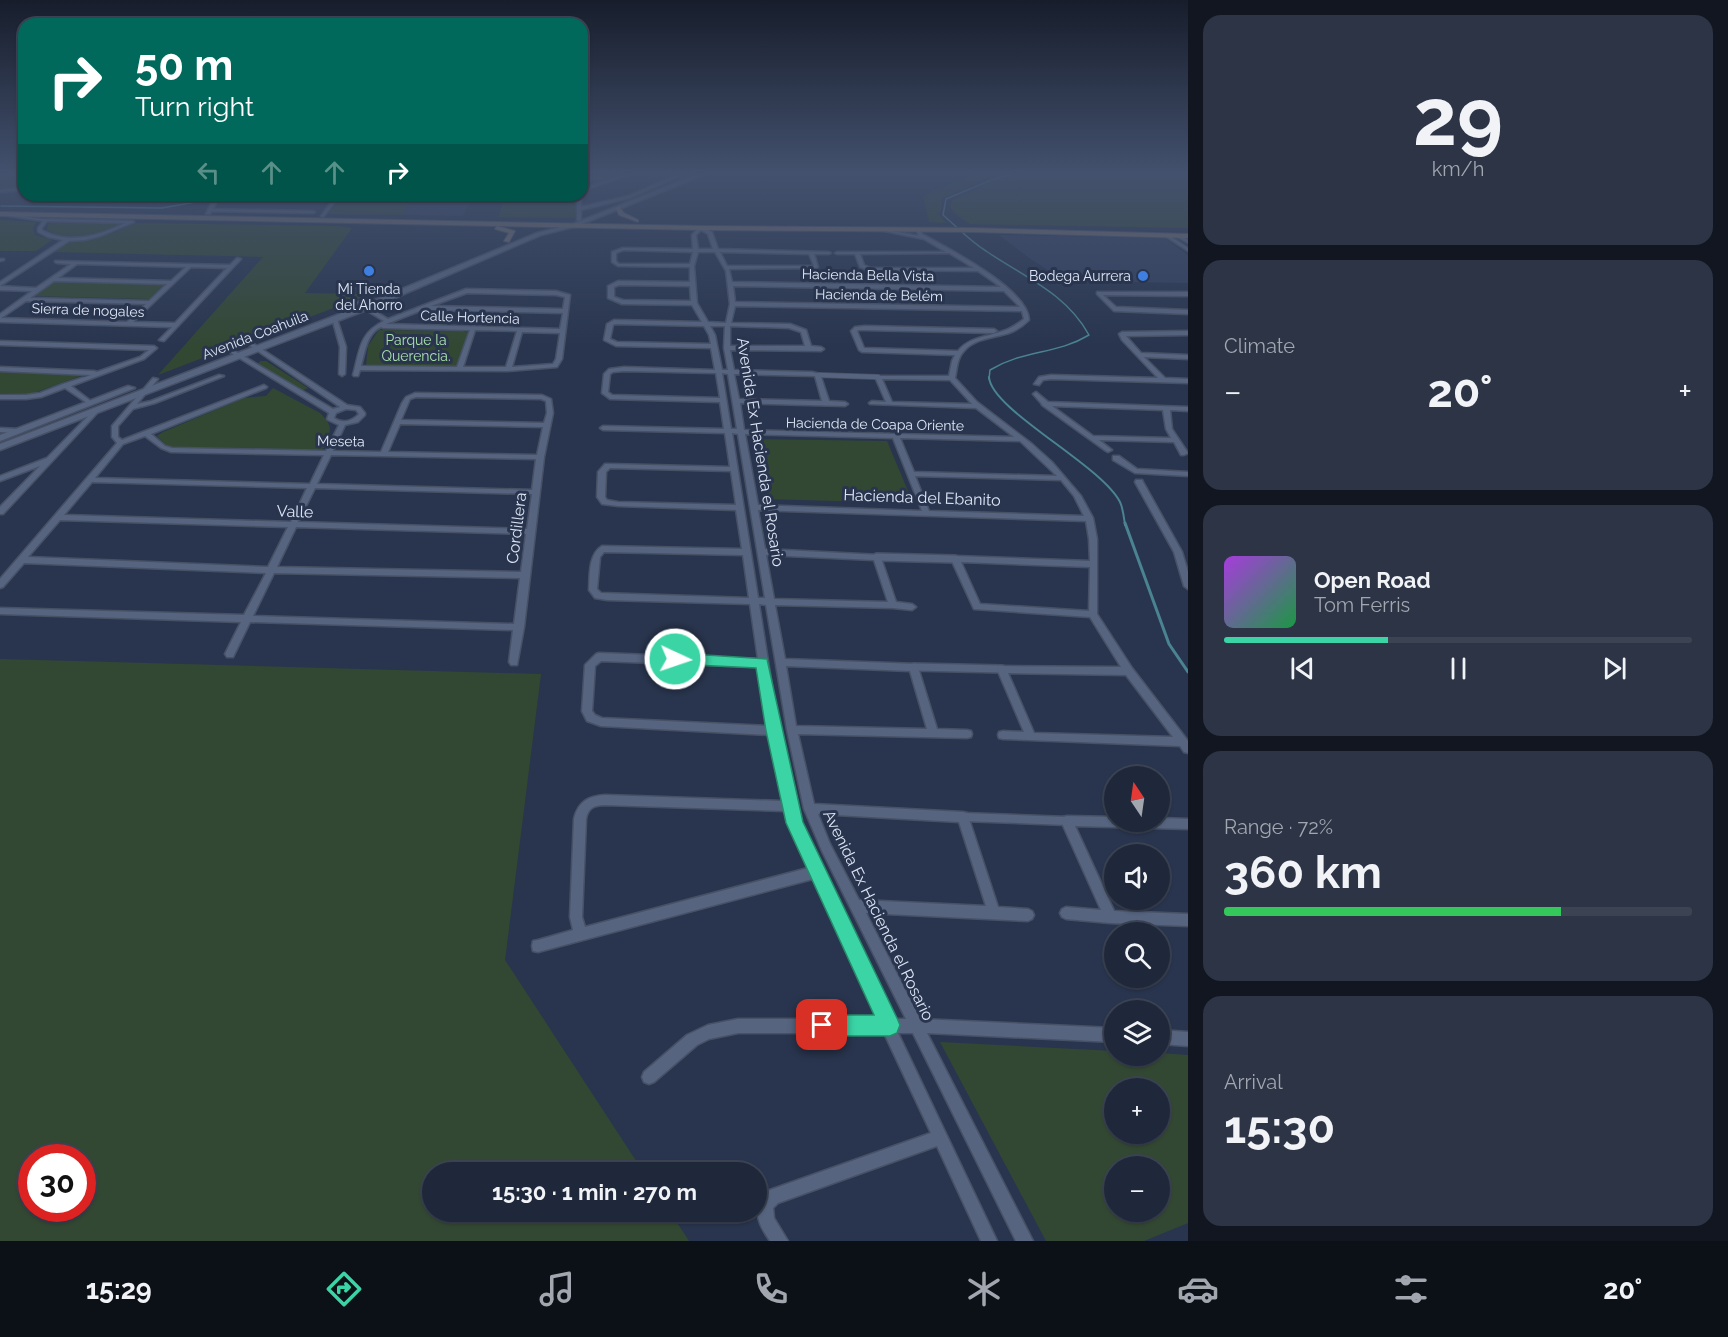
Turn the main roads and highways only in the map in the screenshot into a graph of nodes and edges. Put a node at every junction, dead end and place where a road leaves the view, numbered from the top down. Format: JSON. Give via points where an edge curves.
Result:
{"nodes":[{"id":1,"x":500,"y":230,"type":"edge"},
{"id":2,"x":1027,"y":230,"type":"edge"},
{"id":3,"x":1140,"y":230,"type":"edge"},
{"id":4,"x":1148,"y":230,"type":"junction"},
{"id":5,"x":1187,"y":232,"type":"edge"},
{"id":6,"x":1172,"y":235,"type":"junction"},
{"id":7,"x":508,"y":243,"type":"road end"}],
"edges":[{"from":1,"to":7,"type":"main road","via":[[513,234]]},
{"from":2,"to":6,"type":"main road"},
{"from":3,"to":4,"type":"main road"},
{"from":4,"to":5,"type":"main road"},
{"from":4,"to":6,"type":"main road"},
{"from":5,"to":6,"type":"main road"}]}
